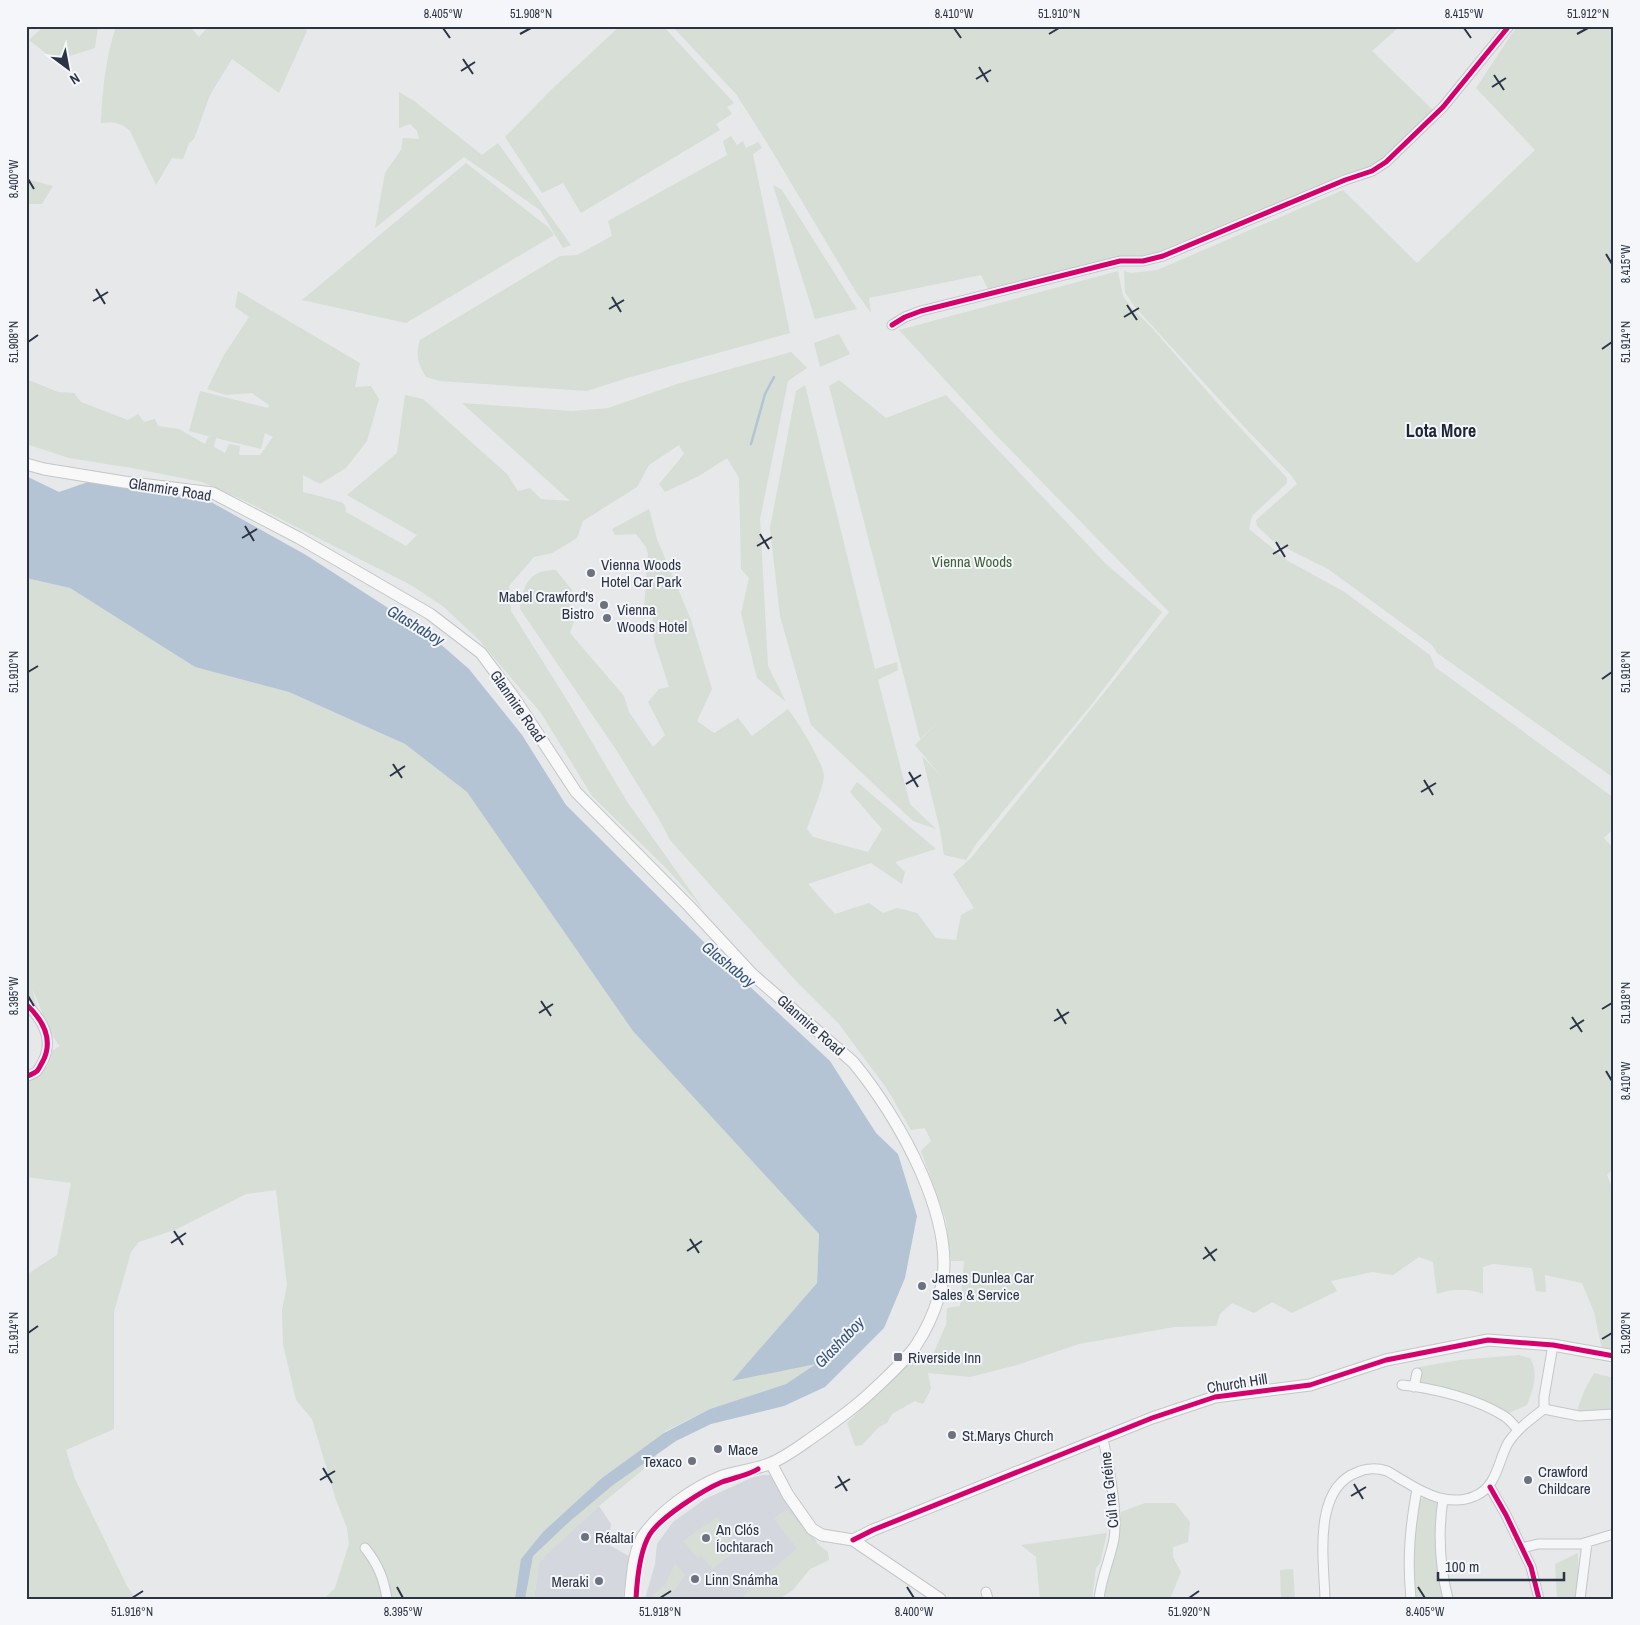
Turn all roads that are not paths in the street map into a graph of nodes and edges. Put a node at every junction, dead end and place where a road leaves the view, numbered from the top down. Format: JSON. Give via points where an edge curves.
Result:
{"nodes":[{"id":1,"x":1508,"y":26,"type":"edge"},
{"id":2,"x":892,"y":325,"type":"dead end"},
{"id":3,"x":26,"y":464,"type":"edge"},
{"id":4,"x":26,"y":1004,"type":"edge"},
{"id":5,"x":26,"y":1077,"type":"edge"},
{"id":6,"x":1553,"y":1345,"type":"junction"},
{"id":7,"x":1614,"y":1356,"type":"edge"},
{"id":8,"x":1417,"y":1373,"type":"dead end"},
{"id":9,"x":1402,"y":1386,"type":"dead end"},
{"id":10,"x":1414,"y":1387,"type":"junction"},
{"id":11,"x":1544,"y":1409,"type":"junction"},
{"id":12,"x":1614,"y":1414,"type":"edge"},
{"id":13,"x":1518,"y":1430,"type":"junction"},
{"id":14,"x":1103,"y":1439,"type":"junction"},
{"id":15,"x":771,"y":1463,"type":"junction"},
{"id":16,"x":1490,"y":1487,"type":"junction"},
{"id":17,"x":1417,"y":1488,"type":"junction"},
{"id":18,"x":1443,"y":1499,"type":"junction"},
{"id":19,"x":1614,"y":1534,"type":"edge"},
{"id":20,"x":854,"y":1540,"type":"junction"},
{"id":21,"x":1587,"y":1543,"type":"junction"},
{"id":22,"x":365,"y":1548,"type":"dead end"},
{"id":23,"x":1522,"y":1548,"type":"junction"},
{"id":24,"x":387,"y":1599,"type":"edge"},
{"id":25,"x":630,"y":1599,"type":"edge"},
{"id":26,"x":940,"y":1599,"type":"edge"},
{"id":27,"x":1099,"y":1599,"type":"edge"},
{"id":28,"x":1325,"y":1599,"type":"edge"},
{"id":29,"x":1412,"y":1599,"type":"edge"},
{"id":30,"x":1448,"y":1599,"type":"edge"},
{"id":31,"x":1539,"y":1599,"type":"edge"},
{"id":32,"x":1580,"y":1599,"type":"edge"}],
"edges":[{"from":1,"to":2,"type":"street","via":[[1443,107],[1386,162],[1372,171],[1163,256],[1143,261],[1120,261],[930,309]]},
{"from":3,"to":15,"type":"main road","name":"Glanmire Road","via":[[106,479],[213,493],[299,538],[430,614],[481,653],[576,792],[752,974],[866,1077],[897,1123],[922,1174],[940,1226],[944,1253],[937,1302],[915,1347],[885,1379],[855,1407]]},
{"from":4,"to":5,"type":"street","via":[[44,1026],[48,1048],[37,1071]]},
{"from":6,"to":7,"type":"main road","name":"Church Hill"},
{"from":6,"to":11,"type":"street"},
{"from":6,"to":14,"type":"main road","name":"Church Hill","via":[[1488,1340],[1386,1360],[1310,1385],[1204,1400]]},
{"from":8,"to":10,"type":"street"},
{"from":9,"to":10,"type":"street"},
{"from":10,"to":13,"type":"street","via":[[1483,1405],[1506,1417]]},
{"from":11,"to":12,"type":"street","via":[[1579,1416]]},
{"from":11,"to":13,"type":"street"},
{"from":13,"to":16,"type":"street","via":[[1508,1444]]},
{"from":14,"to":20,"type":"main road","name":"Church Hill"},
{"from":14,"to":27,"type":"street","name":"Cúl na Gréine","via":[[1115,1525]]},
{"from":15,"to":20,"type":"main road","via":[[812,1529],[822,1535]]},
{"from":15,"to":25,"type":"main road","name":"Glanmire Road","via":[[720,1477],[664,1512],[640,1540]]},
{"from":16,"to":18,"type":"street","via":[[1473,1498]]},
{"from":16,"to":23,"type":"street"},
{"from":17,"to":18,"type":"street"},
{"from":17,"to":28,"type":"street","via":[[1379,1469],[1363,1469],[1340,1482],[1330,1497],[1324,1524]]},
{"from":17,"to":29,"type":"street","via":[[1408,1569]]},
{"from":18,"to":30,"type":"street","via":[[1441,1550]]},
{"from":19,"to":21,"type":"street"},
{"from":20,"to":26,"type":"main road"},
{"from":21,"to":23,"type":"street","via":[[1538,1544]]},
{"from":21,"to":32,"type":"street"},
{"from":22,"to":24,"type":"street","via":[[379,1568]]},
{"from":23,"to":31,"type":"street","via":[[1531,1567]]}]}
